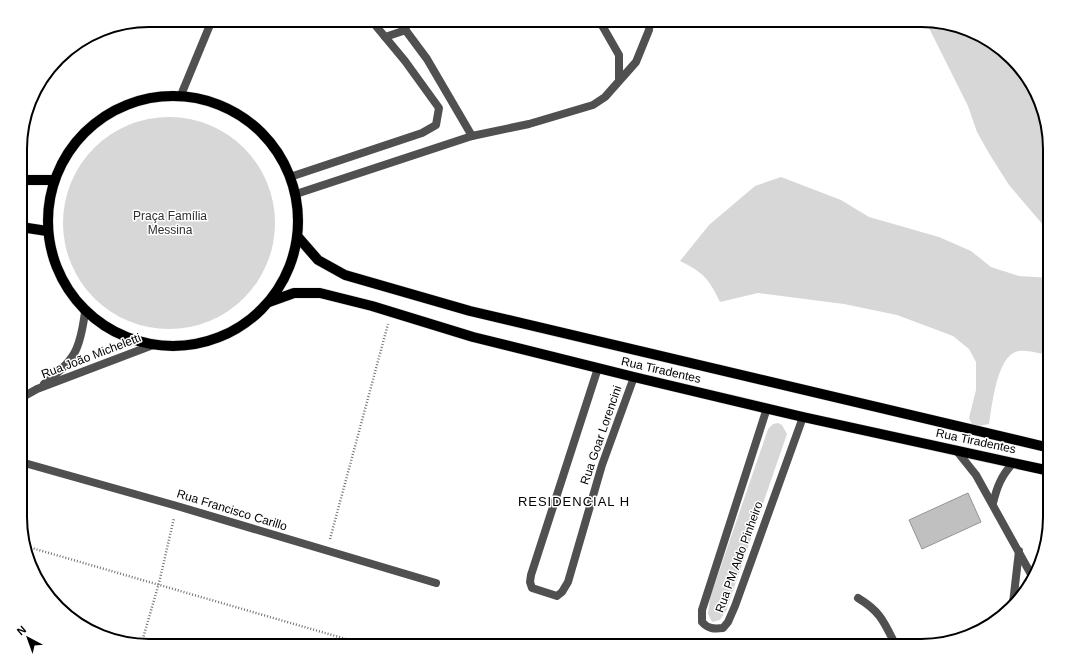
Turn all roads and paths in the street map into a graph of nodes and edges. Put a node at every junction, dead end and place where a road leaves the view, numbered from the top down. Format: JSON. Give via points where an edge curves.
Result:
{"nodes":[{"id":1,"x":209,"y":27,"type":"edge"},
{"id":2,"x":377,"y":27,"type":"edge"},
{"id":3,"x":404,"y":27,"type":"edge"},
{"id":4,"x":603,"y":27,"type":"edge"},
{"id":5,"x":649,"y":27,"type":"edge"},
{"id":6,"x":406,"y":30,"type":"junction"},
{"id":7,"x":385,"y":37,"type":"junction"},
{"id":8,"x":619,"y":80,"type":"junction"},
{"id":9,"x":181,"y":95,"type":"junction"},
{"id":10,"x":472,"y":136,"type":"junction"},
{"id":11,"x":290,"y":177,"type":"junction"},
{"id":12,"x":27,"y":180,"type":"edge"},
{"id":13,"x":54,"y":180,"type":"junction"},
{"id":14,"x":296,"y":194,"type":"junction"},
{"id":15,"x":27,"y":228,"type":"edge"},
{"id":16,"x":47,"y":231,"type":"junction"},
{"id":17,"x":298,"y":237,"type":"junction"},
{"id":18,"x":269,"y":302,"type":"junction"},
{"id":19,"x":85,"y":312,"type":"junction"},
{"id":20,"x":392,"y":312,"type":"junction"},
{"id":21,"x":153,"y":346,"type":"junction"},
{"id":22,"x":598,"y":368,"type":"junction"},
{"id":23,"x":634,"y":377,"type":"junction"},
{"id":24,"x":37,"y":389,"type":"junction"},
{"id":25,"x":27,"y":395,"type":"edge"},
{"id":26,"x":767,"y":408,"type":"junction"},
{"id":27,"x":803,"y":417,"type":"junction"},
{"id":28,"x":1043,"y":446,"type":"edge"},
{"id":29,"x":956,"y":450,"type":"junction"},
{"id":30,"x":1013,"y":463,"type":"junction"},
{"id":31,"x":27,"y":464,"type":"edge"},
{"id":32,"x":1043,"y":469,"type":"edge"},
{"id":33,"x":993,"y":503,"type":"junction"},
{"id":34,"x":177,"y":506,"type":"junction"},
{"id":35,"x":31,"y":548,"type":"edge"},
{"id":36,"x":327,"y":550,"type":"junction"},
{"id":37,"x":1019,"y":551,"type":"junction"},
{"id":38,"x":1030,"y":572,"type":"edge"},
{"id":39,"x":436,"y":583,"type":"dead end"},
{"id":40,"x":159,"y":584,"type":"junction"},
{"id":41,"x":1014,"y":596,"type":"edge"},
{"id":42,"x":858,"y":598,"type":"dead end"},
{"id":43,"x":142,"y":639,"type":"edge"},
{"id":44,"x":346,"y":639,"type":"edge"},
{"id":45,"x":892,"y":639,"type":"edge"}],
"edges":[{"from":1,"to":9,"type":"street"},
{"from":2,"to":7,"type":"street"},
{"from":3,"to":6,"type":"street"},
{"from":4,"to":8,"type":"street","via":[[619,55]]},
{"from":5,"to":8,"type":"street","via":[[636,62]]},
{"from":6,"to":7,"type":"street"},
{"from":6,"to":10,"type":"street","via":[[427,59]]},
{"from":7,"to":11,"type":"street","via":[[439,108],[436,124],[422,133]]},
{"from":8,"to":10,"type":"street","via":[[605,97],[593,105],[536,122]]},
{"from":9,"to":11,"type":"main road","via":[[220,104],[255,125],[281,156]]},
{"from":9,"to":13,"type":"main road","via":[[140,99],[103,116],[74,144]]},
{"from":10,"to":14,"type":"street"},
{"from":11,"to":14,"type":"main road"},
{"from":12,"to":13,"type":"main road"},
{"from":13,"to":16,"type":"main road","via":[[47,214]]},
{"from":14,"to":17,"type":"main road","via":[[299,215]]},
{"from":15,"to":16,"type":"main road"},
{"from":16,"to":19,"type":"main road","via":[[53,261],[66,288]]},
{"from":17,"to":18,"type":"main road","via":[[288,271]]},
{"from":17,"to":28,"type":"main road","name":"Rua Tiradentes","via":[[318,260],[345,275],[470,311]]},
{"from":18,"to":20,"type":"main road","name":"Rua Tiradentes","via":[[294,293],[320,293]]},
{"from":18,"to":21,"type":"main road","via":[[246,324],[217,339],[185,346]]},
{"from":19,"to":21,"type":"main road","via":[[116,334]]},
{"from":19,"to":24,"type":"street","name":"Rua João Micheletti","via":[[82,334],[70,362]]},
{"from":20,"to":22,"type":"main road","name":"Rua Tiradentes","via":[[473,337]]},
{"from":20,"to":36,"type":"path"},
{"from":21,"to":24,"type":"street","name":"Rua João Micheletti"},
{"from":22,"to":23,"type":"main road","name":"Rua Tiradentes"},
{"from":22,"to":23,"type":"street","name":"Rua Goar Lorencini","via":[[531,575],[532,588],[548,594],[557,596],[568,582],[602,465]]},
{"from":23,"to":26,"type":"main road","name":"Rua Tiradentes"},
{"from":24,"to":25,"type":"street","name":"Rua João Micheletti"},
{"from":26,"to":27,"type":"main road","name":"Rua Tiradentes"},
{"from":26,"to":27,"type":"street","name":"Rua PM Aldo Pinheiro","via":[[702,610],[702,622],[706,627],[713,629],[722,628],[728,622],[735,606]]},
{"from":27,"to":29,"type":"main road","name":"Rua Tiradentes"},
{"from":29,"to":30,"type":"main road","name":"Rua Tiradentes"},
{"from":29,"to":33,"type":"street","via":[[976,475]]},
{"from":30,"to":32,"type":"main road","name":"Rua Tiradentes"},
{"from":30,"to":33,"type":"street","via":[[998,483]]},
{"from":31,"to":34,"type":"street","name":"Rua Francisco Carillo"},
{"from":33,"to":37,"type":"street"},
{"from":34,"to":36,"type":"street","name":"Rua Francisco Carillo"},
{"from":34,"to":40,"type":"path"},
{"from":35,"to":40,"type":"path"},
{"from":36,"to":39,"type":"street","name":"Rua Francisco Carillo"},
{"from":37,"to":38,"type":"street"},
{"from":37,"to":41,"type":"street"},
{"from":40,"to":43,"type":"path"},
{"from":40,"to":44,"type":"path"},
{"from":42,"to":45,"type":"street","via":[[874,608]]}]}
